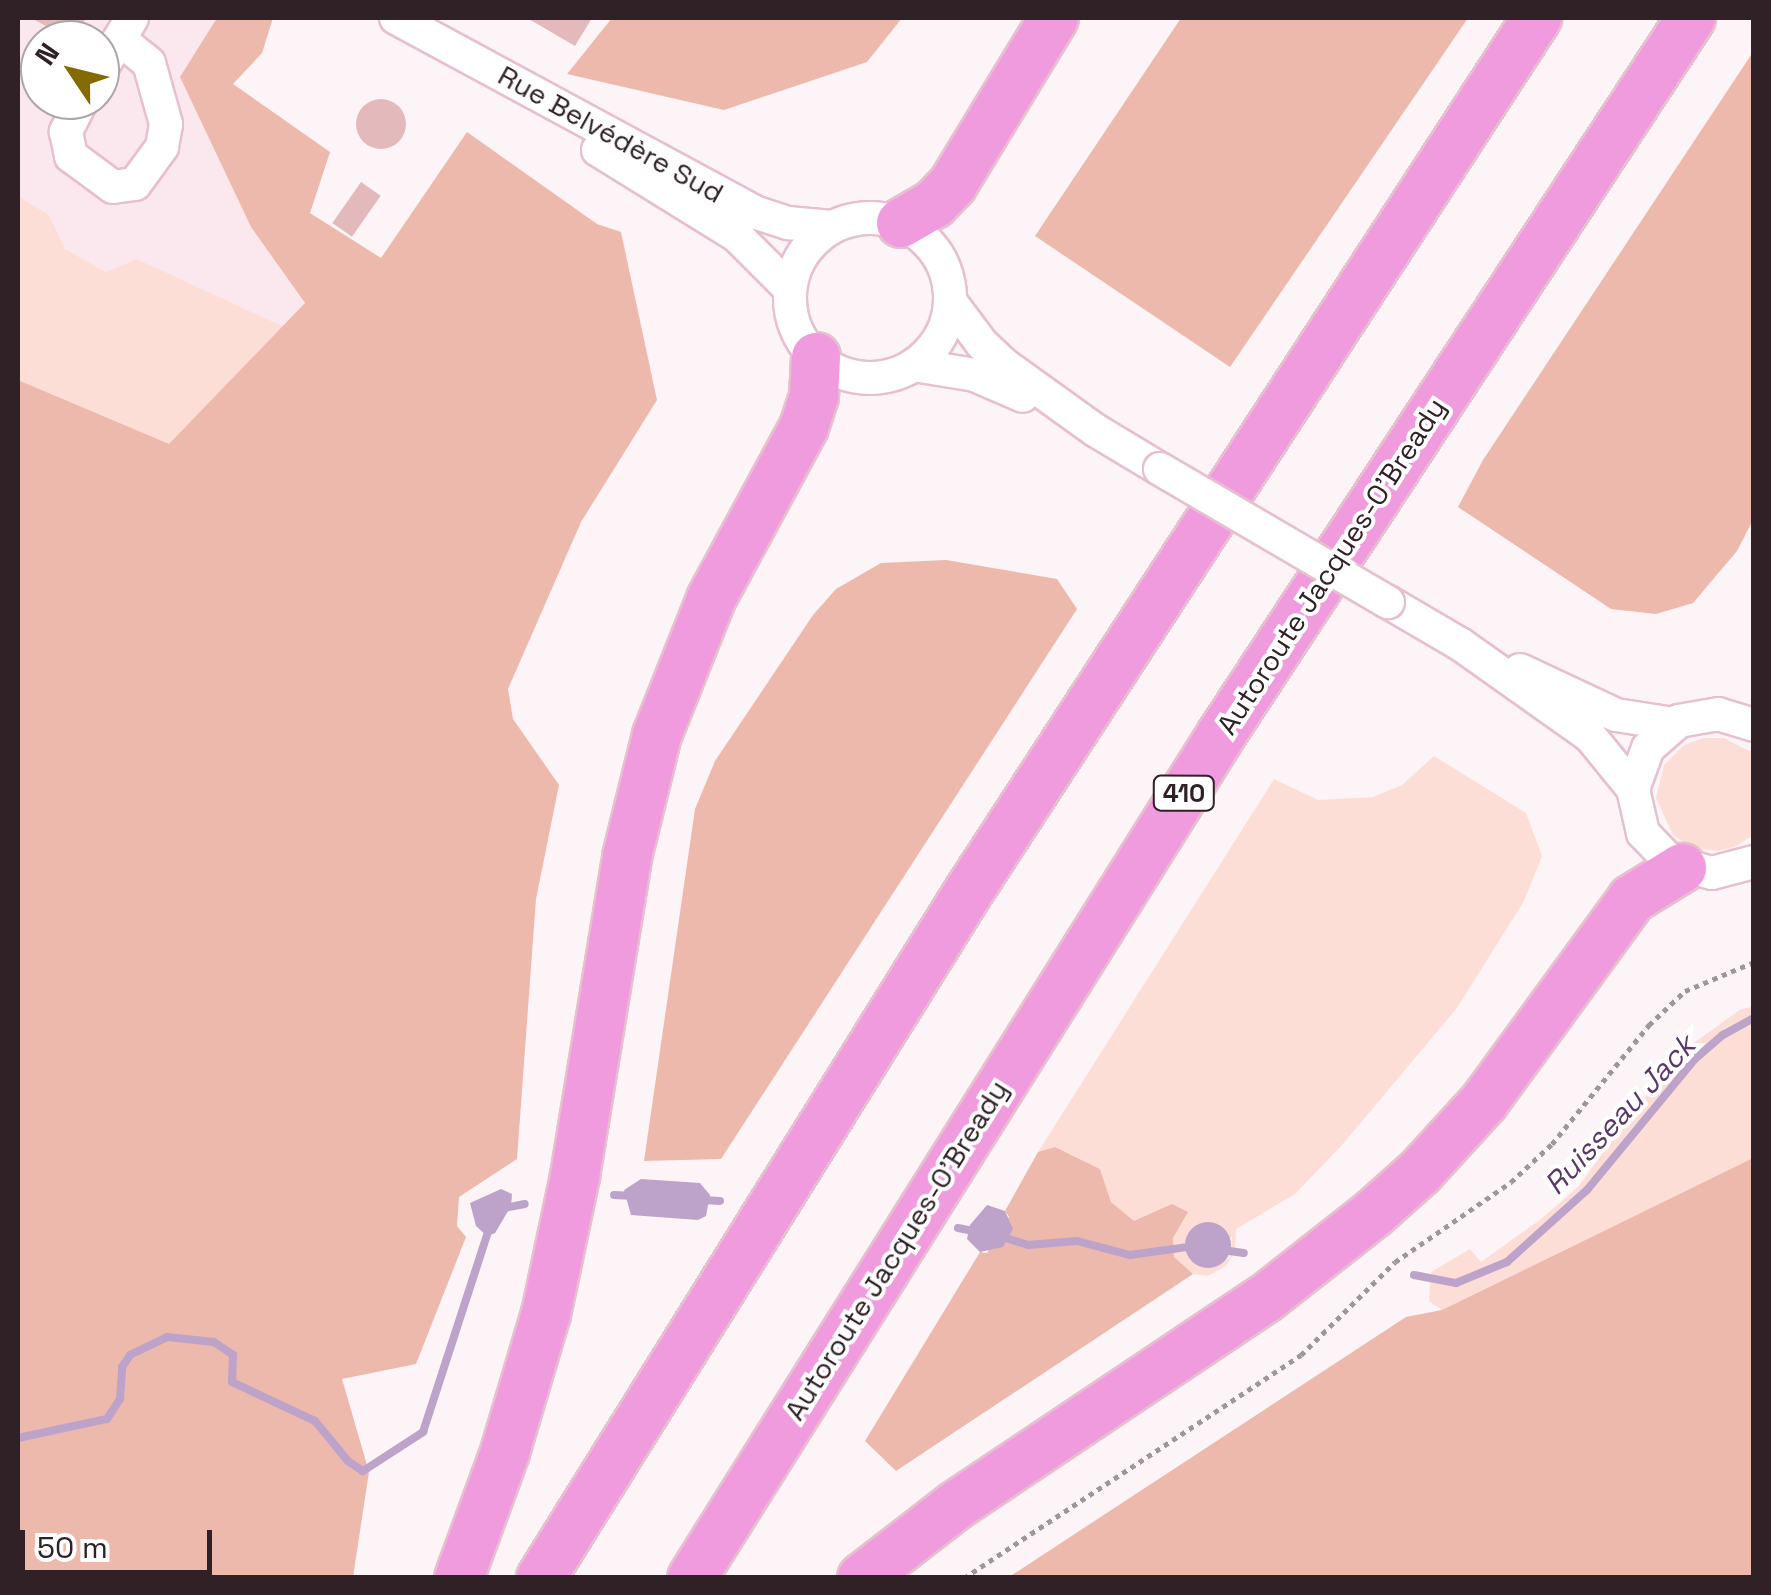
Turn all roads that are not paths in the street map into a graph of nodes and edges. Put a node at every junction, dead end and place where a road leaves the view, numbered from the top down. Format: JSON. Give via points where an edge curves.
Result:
{"nodes":[{"id":1,"x":394,"y":18,"type":"edge"},
{"id":2,"x":1054,"y":18,"type":"edge"},
{"id":3,"x":1536,"y":18,"type":"edge"},
{"id":4,"x":1691,"y":18,"type":"edge"},
{"id":5,"x":123,"y":25,"type":"edge"},
{"id":6,"x":72,"y":120,"type":"edge"},
{"id":7,"x":901,"y":224,"type":"junction"},
{"id":8,"x":832,"y":227,"type":"junction"},
{"id":9,"x":790,"y":290,"type":"junction"},
{"id":10,"x":950,"y":301,"type":"junction"},
{"id":11,"x":816,"y":358,"type":"junction"},
{"id":12,"x":914,"y":365,"type":"junction"},
{"id":13,"x":1095,"y":430,"type":"junction"},
{"id":14,"x":1460,"y":644,"type":"junction"},
{"id":15,"x":1674,"y":724,"type":"junction"},
{"id":16,"x":1754,"y":725,"type":"edge"},
{"id":17,"x":1632,"y":790,"type":"junction"},
{"id":18,"x":1753,"y":863,"type":"edge"},
{"id":19,"x":1682,"y":868,"type":"junction"},
{"id":20,"x":459,"y":1578,"type":"edge"},
{"id":21,"x":541,"y":1578,"type":"edge"},
{"id":22,"x":692,"y":1578,"type":"edge"},
{"id":23,"x":862,"y":1578,"type":"edge"}],
"edges":[{"from":1,"to":8,"type":"street","name":"Rue Belvédère Sud","via":[[750,210]]},
{"from":1,"to":9,"type":"street","name":"Rue Belvédère Sud","via":[[729,230]]},
{"from":2,"to":7,"type":"highway","via":[[953,184]]},
{"from":3,"to":21,"type":"highway","via":[[977,878]]},
{"from":4,"to":22,"type":"highway","name":"Autoroute Jacques-O'Bready","number":"410","via":[[1221,735]]},
{"from":5,"to":6,"type":"street","via":[[149,63],[166,124],[162,147],[135,184],[114,186],[71,156],[66,132]]},
{"from":7,"to":8,"type":"street","via":[[866,218]]},
{"from":7,"to":10,"type":"street","via":[[936,251]]},
{"from":8,"to":9,"type":"street","via":[[804,253]]},
{"from":9,"to":11,"type":"street","via":[[795,327]]},
{"from":10,"to":12,"type":"street","via":[[940,337]]},
{"from":10,"to":13,"type":"street","via":[[994,356]]},
{"from":11,"to":12,"type":"street","via":[[859,378]]},
{"from":11,"to":20,"type":"highway","via":[[804,426],[711,599],[652,753],[620,894],[549,1303],[509,1442]]},
{"from":12,"to":13,"type":"street","via":[[982,377]]},
{"from":13,"to":14,"type":"street","bridge":true},
{"from":14,"to":15,"type":"street","via":[[1616,715]]},
{"from":14,"to":17,"type":"street","via":[[1590,736]]},
{"from":15,"to":16,"type":"street","via":[[1711,714]]},
{"from":15,"to":17,"type":"street","via":[[1648,748]]},
{"from":17,"to":19,"type":"street","via":[[1643,833]]},
{"from":18,"to":19,"type":"street","via":[[1721,873]]},
{"from":19,"to":23,"type":"highway","via":[[1632,899],[1484,1102],[1374,1214],[1266,1298],[955,1506]]}]}
